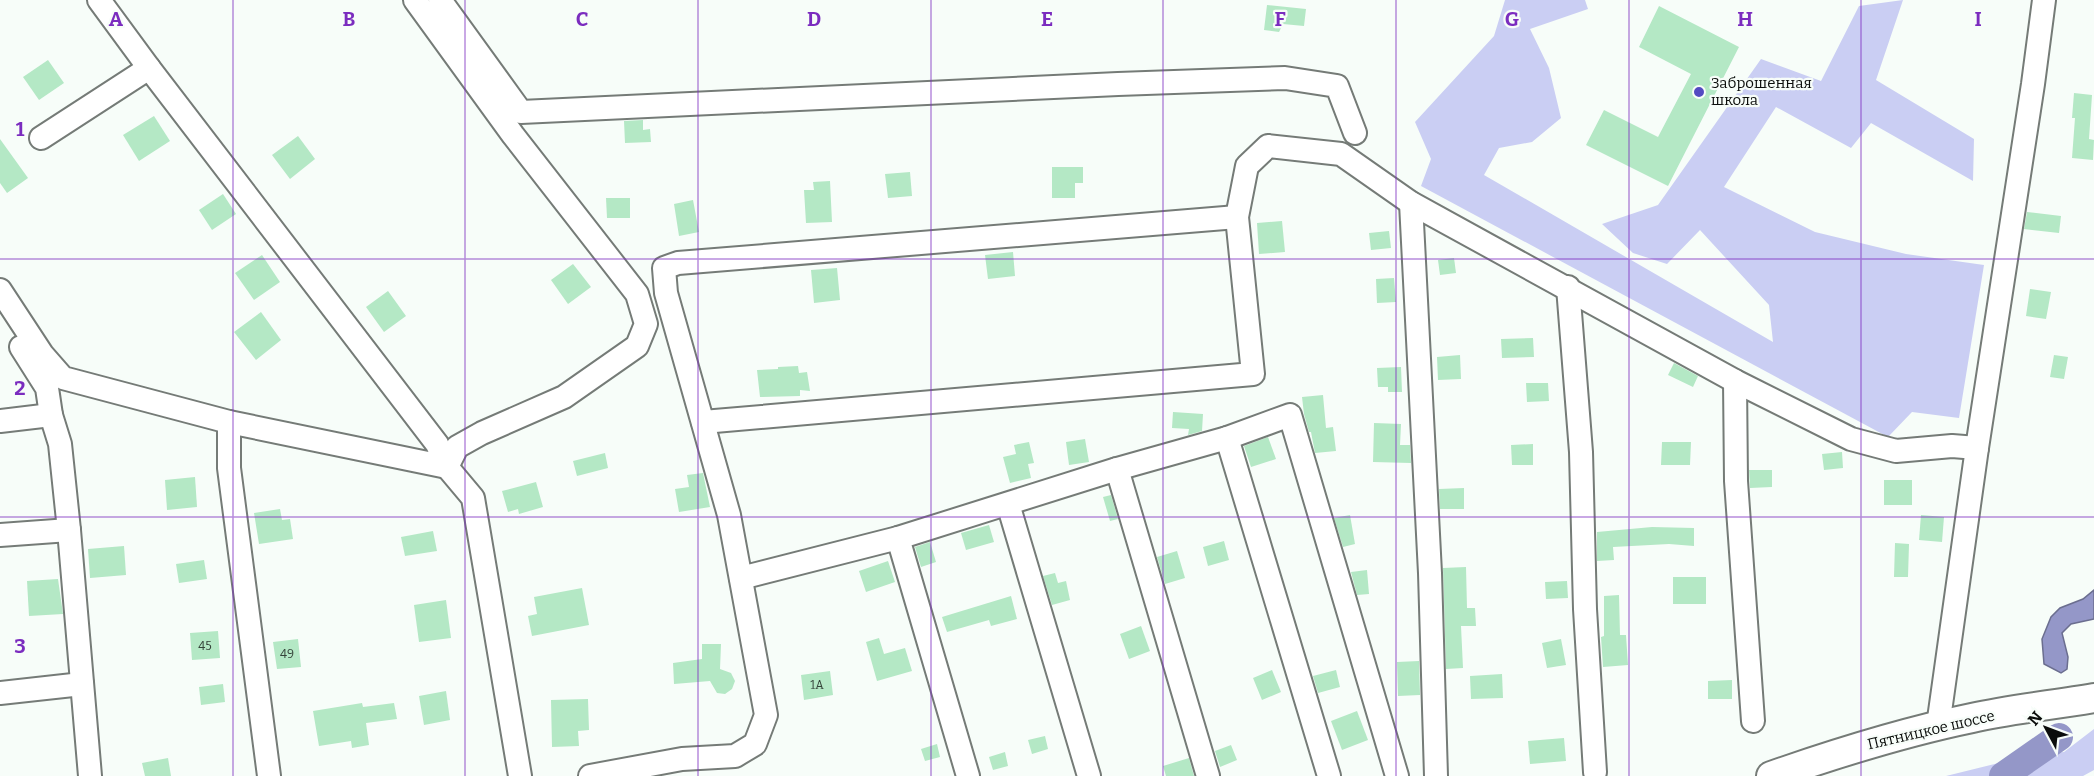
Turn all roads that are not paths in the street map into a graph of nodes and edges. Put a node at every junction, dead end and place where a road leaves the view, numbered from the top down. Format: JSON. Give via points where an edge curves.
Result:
{"nodes":[{"id":1,"x":99,"y":0,"type":"edge"},
{"id":2,"x":415,"y":0,"type":"edge"},
{"id":3,"x":440,"y":0,"type":"edge"},
{"id":4,"x":2044,"y":0,"type":"edge"},
{"id":5,"x":149,"y":68,"type":"junction"},
{"id":6,"x":1355,"y":133,"type":"dead end"},
{"id":7,"x":41,"y":138,"type":"dead end"},
{"id":8,"x":1411,"y":203,"type":"junction"},
{"id":9,"x":1237,"y":217,"type":"junction"},
{"id":10,"x":1568,"y":287,"type":"junction"},
{"id":11,"x":0,"y":290,"type":"edge"},
{"id":12,"x":0,"y":313,"type":"edge"},
{"id":13,"x":1735,"y":381,"type":"junction"},
{"id":14,"x":51,"y":415,"type":"junction"},
{"id":15,"x":0,"y":421,"type":"edge"},
{"id":16,"x":229,"y":422,"type":"junction"},
{"id":17,"x":703,"y":422,"type":"junction"},
{"id":18,"x":1227,"y":438,"type":"junction"},
{"id":19,"x":1977,"y":448,"type":"junction"},
{"id":20,"x":447,"y":467,"type":"junction"},
{"id":21,"x":1117,"y":469,"type":"junction"},
{"id":22,"x":1008,"y":504,"type":"junction"},
{"id":23,"x":69,"y":530,"type":"junction"},
{"id":24,"x":0,"y":535,"type":"edge"},
{"id":25,"x":898,"y":538,"type":"junction"},
{"id":26,"x":741,"y":578,"type":"junction"},
{"id":27,"x":82,"y":684,"type":"junction"},
{"id":28,"x":0,"y":693,"type":"edge"},
{"id":29,"x":2094,"y":698,"type":"edge"},
{"id":30,"x":1753,"y":721,"type":"dead end"},
{"id":31,"x":1938,"y":726,"type":"junction"},
{"id":32,"x":1595,"y":772,"type":"dead end"},
{"id":33,"x":90,"y":776,"type":"edge"},
{"id":34,"x":269,"y":776,"type":"edge"},
{"id":35,"x":520,"y":776,"type":"edge"},
{"id":36,"x":590,"y":776,"type":"edge"},
{"id":37,"x":968,"y":776,"type":"edge"},
{"id":38,"x":1089,"y":776,"type":"edge"},
{"id":39,"x":1208,"y":776,"type":"edge"},
{"id":40,"x":1329,"y":776,"type":"edge"},
{"id":41,"x":1397,"y":776,"type":"edge"},
{"id":42,"x":1436,"y":776,"type":"edge"},
{"id":43,"x":1771,"y":776,"type":"edge"}],
"edges":[{"from":1,"to":5,"type":"street"},
{"from":2,"to":20,"type":"street","via":[[513,135],[637,294],[646,324],[638,346],[564,397],[457,447]]},
{"from":3,"to":6,"type":"street","via":[[521,112],[1285,78],[1337,86]]},
{"from":4,"to":19,"type":"street"},
{"from":5,"to":7,"type":"street"},
{"from":5,"to":20,"type":"street","via":[[437,444]]},
{"from":8,"to":9,"type":"street","via":[[1341,154],[1268,146],[1246,166]]},
{"from":8,"to":10,"type":"street"},
{"from":8,"to":42,"type":"street"},
{"from":9,"to":17,"type":"street","via":[[1253,374]]},
{"from":9,"to":17,"type":"street","via":[[678,263],[664,268],[666,293]]},
{"from":10,"to":13,"type":"street"},
{"from":10,"to":32,"type":"street","via":[[1581,452]]},
{"from":11,"to":16,"type":"street","via":[[42,354],[63,378]]},
{"from":12,"to":14,"type":"street","via":[[47,388]]},
{"from":13,"to":19,"type":"street","via":[[1851,440],[1896,451]]},
{"from":13,"to":30,"type":"street","via":[[1736,481]]},
{"from":14,"to":15,"type":"street"},
{"from":14,"to":23,"type":"street","via":[[60,444]]},
{"from":16,"to":20,"type":"street"},
{"from":16,"to":34,"type":"street","via":[[229,468]]},
{"from":17,"to":26,"type":"street","via":[[729,515]]},
{"from":18,"to":21,"type":"street"},
{"from":18,"to":40,"type":"street"},
{"from":18,"to":41,"type":"street","via":[[1290,415]]},
{"from":19,"to":31,"type":"street"},
{"from":20,"to":35,"type":"street","via":[[473,498]]},
{"from":21,"to":22,"type":"street"},
{"from":21,"to":39,"type":"street"},
{"from":22,"to":25,"type":"street"},
{"from":22,"to":38,"type":"street"},
{"from":23,"to":24,"type":"street"},
{"from":23,"to":27,"type":"street"},
{"from":25,"to":26,"type":"street"},
{"from":25,"to":37,"type":"street"},
{"from":26,"to":36,"type":"street","via":[[766,715],[755,744],[735,756],[682,759]]},
{"from":27,"to":28,"type":"street"},
{"from":27,"to":33,"type":"street"},
{"from":29,"to":31,"type":"main road","name":"Пятницкое шоссе"},
{"from":31,"to":43,"type":"main road","name":"Пятницкое шоссе","via":[[1837,753]]}]}
